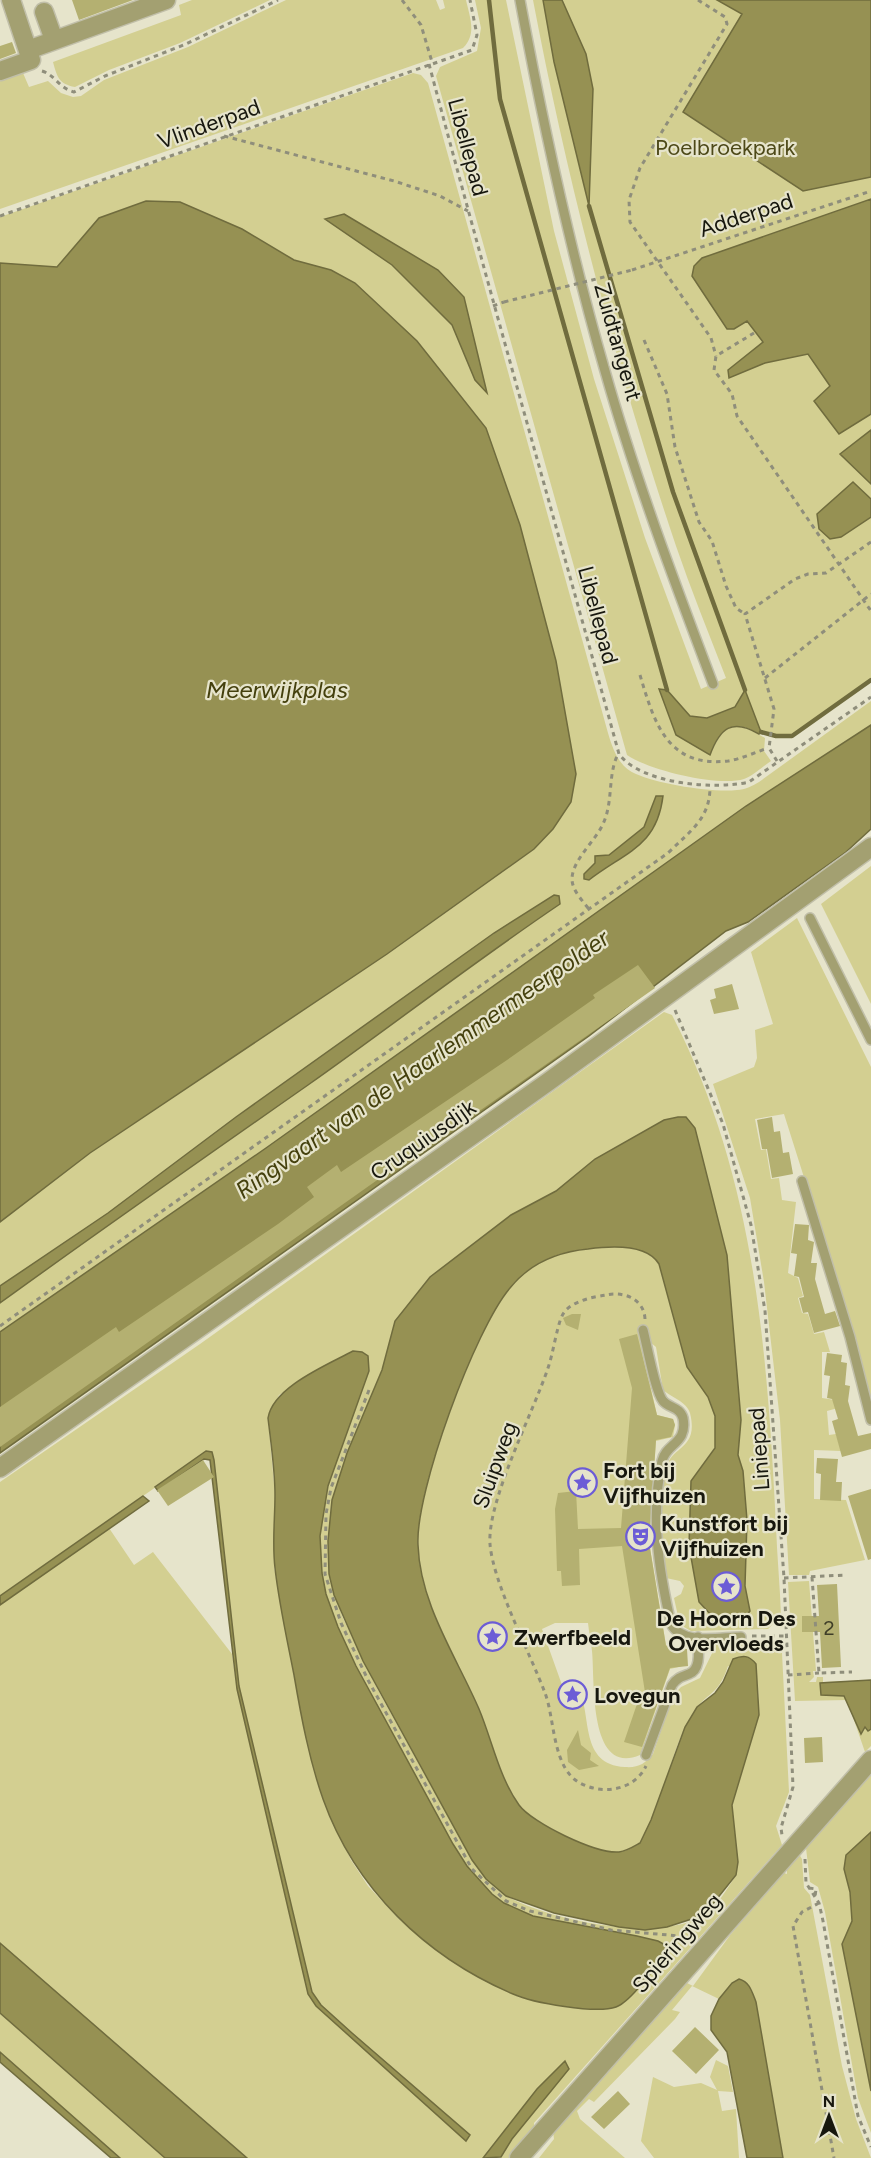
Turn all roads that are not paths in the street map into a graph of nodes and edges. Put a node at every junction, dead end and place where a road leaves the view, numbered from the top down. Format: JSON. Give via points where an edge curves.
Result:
{"nodes":[{"id":1,"x":11,"y":0,"type":"edge"},
{"id":2,"x":166,"y":0,"type":"edge"},
{"id":3,"x":520,"y":0,"type":"edge"},
{"id":4,"x":44,"y":12,"type":"dead end"},
{"id":5,"x":54,"y":40,"type":"junction"},
{"id":6,"x":30,"y":55,"type":"junction"},
{"id":7,"x":0,"y":71,"type":"edge"},
{"id":8,"x":713,"y":684,"type":"dead end"},
{"id":9,"x":871,"y":848,"type":"edge"},
{"id":10,"x":810,"y":918,"type":"dead end"},
{"id":11,"x":871,"y":1040,"type":"edge"},
{"id":12,"x":802,"y":1181,"type":"dead end"},
{"id":13,"x":643,"y":1330,"type":"road end"},
{"id":14,"x":871,"y":1420,"type":"edge"},
{"id":15,"x":0,"y":1468,"type":"edge"},
{"id":16,"x":698,"y":1637,"type":"junction"},
{"id":17,"x":741,"y":1637,"type":"road end"},
{"id":18,"x":646,"y":1755,"type":"road end"},
{"id":19,"x":871,"y":1760,"type":"edge"},
{"id":20,"x":519,"y":2158,"type":"edge"}],
"edges":[{"from":1,"to":6,"type":"street"},
{"from":2,"to":5,"type":"street"},
{"from":3,"to":8,"type":"lane","name":"Zuidtangent","via":[[571,241],[605,372],[647,508]]},
{"from":4,"to":5,"type":"street"},
{"from":5,"to":6,"type":"street"},
{"from":6,"to":7,"type":"street"},
{"from":9,"to":15,"type":"street","name":"Cruquiusdijk"},
{"from":10,"to":11,"type":"lane"},
{"from":12,"to":14,"type":"lane"},
{"from":13,"to":16,"type":"lane","via":[[661,1398],[682,1417],[680,1439],[665,1452],[661,1462],[655,1534],[659,1561],[671,1624],[682,1636]]},
{"from":16,"to":17,"type":"lane"},
{"from":16,"to":18,"type":"lane","via":[[698,1665],[672,1685]]},
{"from":19,"to":20,"type":"street","name":"Spieringweg"}]}
